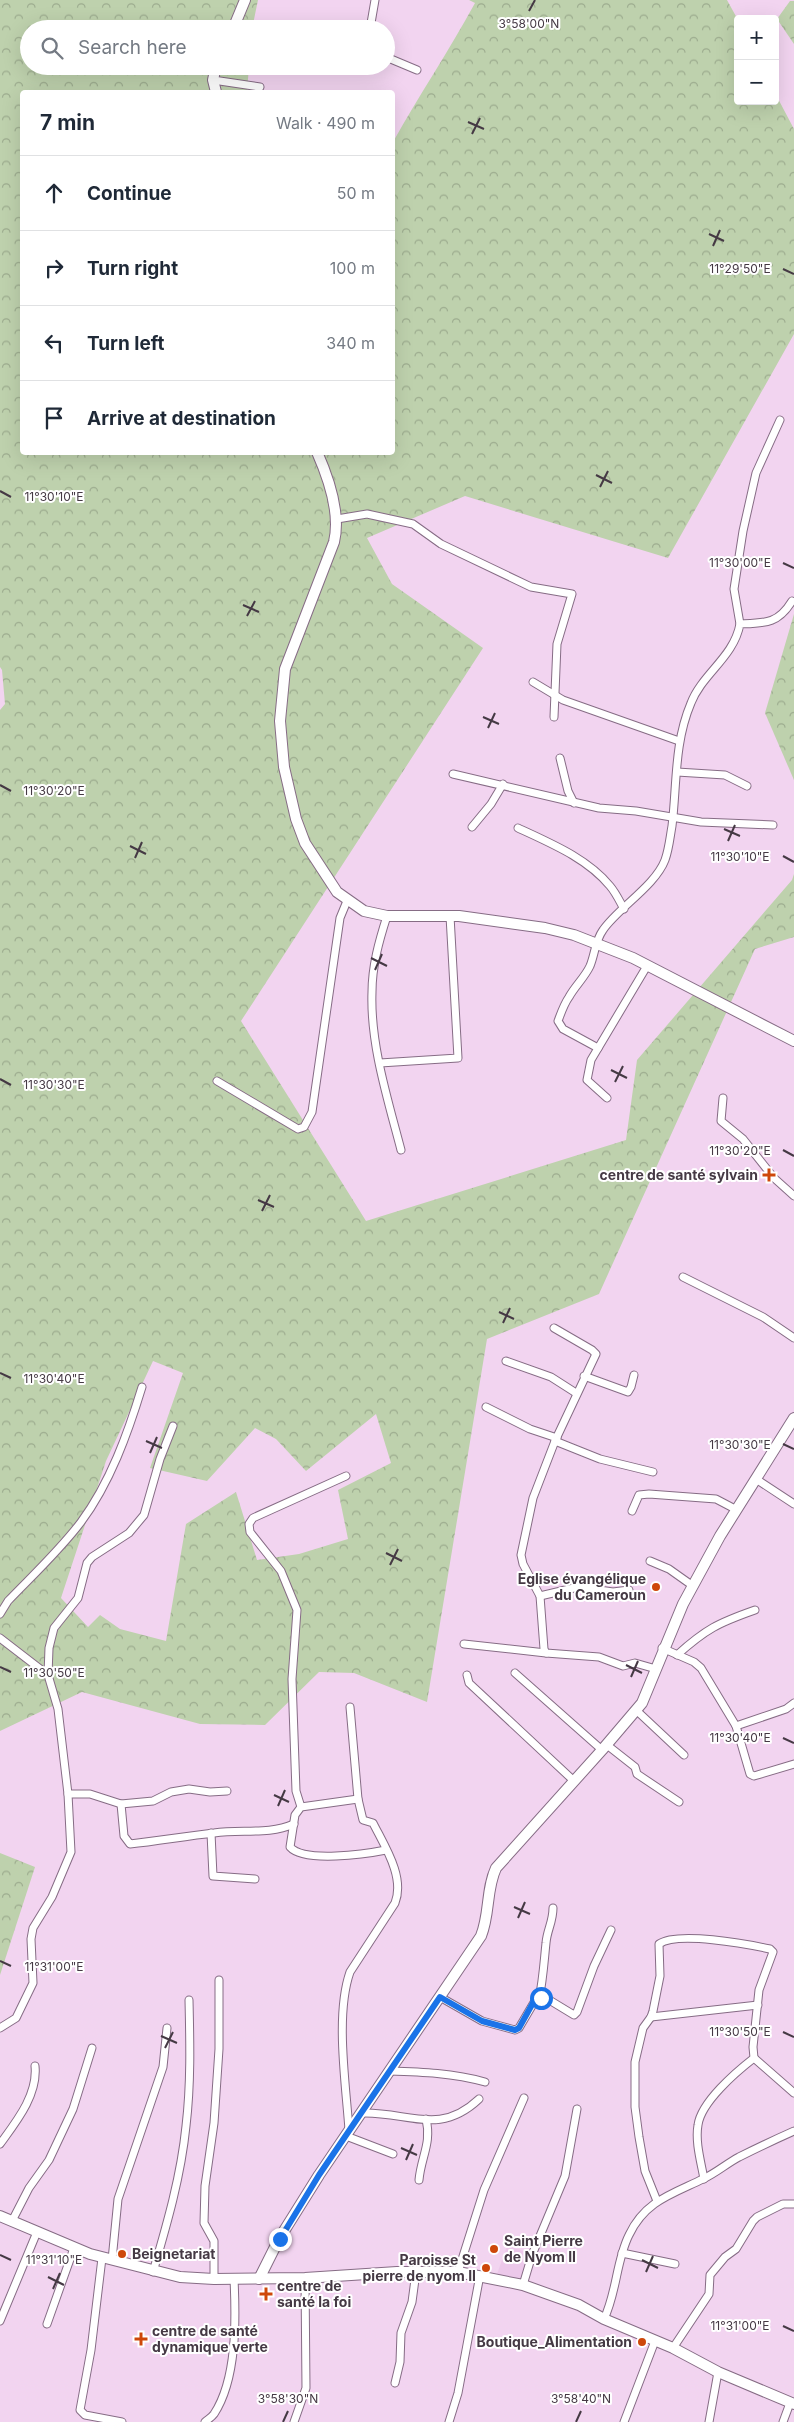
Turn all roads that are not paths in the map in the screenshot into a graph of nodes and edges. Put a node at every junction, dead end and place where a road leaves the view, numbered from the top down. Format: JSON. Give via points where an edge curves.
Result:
{"nodes":[{"id":1,"x":245,"y":0,"type":"edge"},
{"id":2,"x":375,"y":0,"type":"edge"},
{"id":3,"x":237,"y":20,"type":"edge"},
{"id":4,"x":372,"y":20,"type":"edge"},
{"id":5,"x":395,"y":61,"type":"edge"},
{"id":6,"x":417,"y":70,"type":"dead end"},
{"id":7,"x":214,"y":75,"type":"edge"},
{"id":8,"x":213,"y":80,"type":"junction"},
{"id":9,"x":260,"y":87,"type":"dead end"},
{"id":10,"x":216,"y":90,"type":"edge"},
{"id":11,"x":780,"y":420,"type":"dead end"},
{"id":12,"x":318,"y":455,"type":"edge"},
{"id":13,"x":337,"y":519,"type":"junction"},
{"id":14,"x":792,"y":600,"type":"dead end"},
{"id":15,"x":740,"y":624,"type":"junction"},
{"id":16,"x":533,"y":682,"type":"dead end"},
{"id":17,"x":554,"y":694,"type":"junction"},
{"id":18,"x":554,"y":717,"type":"dead end"},
{"id":19,"x":679,"y":740,"type":"junction"},
{"id":20,"x":560,"y":758,"type":"dead end"},
{"id":21,"x":677,"y":772,"type":"junction"},
{"id":22,"x":453,"y":774,"type":"dead end"},
{"id":23,"x":503,"y":784,"type":"junction"},
{"id":24,"x":747,"y":786,"type":"dead end"},
{"id":25,"x":574,"y":802,"type":"junction"},
{"id":26,"x":673,"y":818,"type":"junction"},
{"id":27,"x":774,"y":825,"type":"dead end"},
{"id":28,"x":472,"y":827,"type":"dead end"},
{"id":29,"x":518,"y":828,"type":"dead end"},
{"id":30,"x":347,"y":901,"type":"junction"},
{"id":31,"x":624,"y":909,"type":"junction"},
{"id":32,"x":387,"y":916,"type":"junction"},
{"id":33,"x":450,"y":916,"type":"junction"},
{"id":34,"x":595,"y":946,"type":"junction"},
{"id":35,"x":647,"y":966,"type":"junction"},
{"id":36,"x":793,"y":1038,"type":"edge"},
{"id":37,"x":598,"y":1048,"type":"junction"},
{"id":38,"x":380,"y":1063,"type":"junction"},
{"id":39,"x":217,"y":1081,"type":"dead end"},
{"id":40,"x":607,"y":1098,"type":"dead end"},
{"id":41,"x":723,"y":1098,"type":"dead end"},
{"id":42,"x":401,"y":1150,"type":"dead end"},
{"id":43,"x":794,"y":1196,"type":"edge"},
{"id":44,"x":684,"y":1277,"type":"dead end"},
{"id":45,"x":554,"y":1328,"type":"dead end"},
{"id":46,"x":794,"y":1338,"type":"edge"},
{"id":47,"x":506,"y":1361,"type":"dead end"},
{"id":48,"x":634,"y":1375,"type":"dead end"},
{"id":49,"x":584,"y":1376,"type":"junction"},
{"id":50,"x":142,"y":1387,"type":"dead end"},
{"id":51,"x":576,"y":1393,"type":"junction"},
{"id":52,"x":486,"y":1406,"type":"dead end"},
{"id":53,"x":794,"y":1418,"type":"edge"},
{"id":54,"x":173,"y":1426,"type":"dead end"},
{"id":55,"x":556,"y":1440,"type":"junction"},
{"id":56,"x":653,"y":1472,"type":"dead end"},
{"id":57,"x":346,"y":1476,"type":"dead end"},
{"id":58,"x":756,"y":1479,"type":"junction"},
{"id":59,"x":794,"y":1504,"type":"edge"},
{"id":60,"x":737,"y":1510,"type":"junction"},
{"id":61,"x":632,"y":1511,"type":"dead end"},
{"id":62,"x":650,"y":1561,"type":"dead end"},
{"id":63,"x":693,"y":1586,"type":"junction"},
{"id":64,"x":629,"y":1590,"type":"dead end"},
{"id":65,"x":540,"y":1596,"type":"junction"},
{"id":66,"x":755,"y":1610,"type":"dead end"},
{"id":67,"x":0,"y":1614,"type":"edge"},
{"id":68,"x":0,"y":1638,"type":"edge"},
{"id":69,"x":464,"y":1644,"type":"dead end"},
{"id":70,"x":662,"y":1648,"type":"junction"},
{"id":71,"x":546,"y":1653,"type":"junction"},
{"id":72,"x":677,"y":1655,"type":"junction"},
{"id":73,"x":656,"y":1669,"type":"junction"},
{"id":74,"x":515,"y":1673,"type":"dead end"},
{"id":75,"x":48,"y":1675,"type":"junction"},
{"id":76,"x":467,"y":1675,"type":"dead end"},
{"id":77,"x":794,"y":1703,"type":"edge"},
{"id":78,"x":350,"y":1707,"type":"dead end"},
{"id":79,"x":636,"y":1710,"type":"junction"},
{"id":80,"x":736,"y":1726,"type":"junction"},
{"id":81,"x":605,"y":1748,"type":"junction"},
{"id":82,"x":684,"y":1755,"type":"dead end"},
{"id":83,"x":794,"y":1764,"type":"edge"},
{"id":84,"x":574,"y":1781,"type":"junction"},
{"id":85,"x":227,"y":1791,"type":"dead end"},
{"id":86,"x":68,"y":1794,"type":"junction"},
{"id":87,"x":358,"y":1799,"type":"junction"},
{"id":88,"x":679,"y":1802,"type":"dead end"},
{"id":89,"x":121,"y":1804,"type":"junction"},
{"id":90,"x":301,"y":1807,"type":"junction"},
{"id":91,"x":294,"y":1824,"type":"junction"},
{"id":92,"x":211,"y":1833,"type":"junction"},
{"id":93,"x":386,"y":1850,"type":"junction"},
{"id":94,"x":255,"y":1880,"type":"dead end"},
{"id":95,"x":553,"y":1908,"type":"dead end"},
{"id":96,"x":611,"y":1930,"type":"dead end"},
{"id":97,"x":219,"y":1980,"type":"dead end"},
{"id":98,"x":440,"y":1997,"type":"junction"},
{"id":99,"x":539,"y":1998,"type":"junction"},
{"id":100,"x":189,"y":2000,"type":"dead end"},
{"id":101,"x":758,"y":2005,"type":"junction"},
{"id":102,"x":651,"y":2017,"type":"junction"},
{"id":103,"x":0,"y":2028,"type":"edge"},
{"id":104,"x":167,"y":2028,"type":"dead end"},
{"id":105,"x":92,"y":2048,"type":"dead end"},
{"id":106,"x":754,"y":2058,"type":"junction"},
{"id":107,"x":35,"y":2066,"type":"dead end"},
{"id":108,"x":389,"y":2071,"type":"junction"},
{"id":109,"x":485,"y":2082,"type":"dead end"},
{"id":110,"x":794,"y":2093,"type":"edge"},
{"id":111,"x":524,"y":2098,"type":"dead end"},
{"id":112,"x":479,"y":2099,"type":"dead end"},
{"id":113,"x":577,"y":2109,"type":"dead end"},
{"id":114,"x":361,"y":2113,"type":"junction"},
{"id":115,"x":426,"y":2119,"type":"junction"},
{"id":116,"x":794,"y":2131,"type":"edge"},
{"id":117,"x":348,"y":2133,"type":"junction"},
{"id":118,"x":0,"y":2144,"type":"edge"},
{"id":119,"x":393,"y":2154,"type":"dead end"},
{"id":120,"x":704,"y":2179,"type":"junction"},
{"id":121,"x":419,"y":2180,"type":"dead end"},
{"id":122,"x":657,"y":2201,"type":"junction"},
{"id":123,"x":794,"y":2204,"type":"edge"},
{"id":124,"x":0,"y":2216,"type":"edge"},
{"id":125,"x":12,"y":2221,"type":"junction"},
{"id":126,"x":37,"y":2232,"type":"junction"},
{"id":127,"x":74,"y":2248,"type":"junction"},
{"id":128,"x":622,"y":2253,"type":"junction"},
{"id":129,"x":107,"y":2259,"type":"junction"},
{"id":130,"x":675,"y":2264,"type":"dead end"},
{"id":131,"x":153,"y":2272,"type":"junction"},
{"id":132,"x":416,"y":2272,"type":"junction"},
{"id":133,"x":458,"y":2272,"type":"junction"},
{"id":134,"x":480,"y":2275,"type":"junction"},
{"id":135,"x":305,"y":2278,"type":"junction"},
{"id":136,"x":214,"y":2279,"type":"junction"},
{"id":137,"x":234,"y":2279,"type":"junction"},
{"id":138,"x":259,"y":2279,"type":"junction"},
{"id":139,"x":523,"y":2285,"type":"junction"},
{"id":140,"x":604,"y":2319,"type":"junction"},
{"id":141,"x":0,"y":2321,"type":"edge"},
{"id":142,"x":47,"y":2324,"type":"dead end"},
{"id":143,"x":655,"y":2341,"type":"junction"},
{"id":144,"x":673,"y":2348,"type":"junction"},
{"id":145,"x":718,"y":2372,"type":"junction"},
{"id":146,"x":395,"y":2383,"type":"dead end"},
{"id":147,"x":792,"y":2403,"type":"edge"},
{"id":148,"x":122,"y":2422,"type":"edge"},
{"id":149,"x":205,"y":2422,"type":"edge"},
{"id":150,"x":294,"y":2422,"type":"edge"},
{"id":151,"x":449,"y":2422,"type":"edge"},
{"id":152,"x":624,"y":2422,"type":"edge"},
{"id":153,"x":709,"y":2422,"type":"edge"},
{"id":154,"x":783,"y":2422,"type":"edge"}],
"edges":[{"from":1,"to":3,"type":"street"},
{"from":2,"to":4,"type":"street"},
{"from":5,"to":6,"type":"street"},
{"from":7,"to":8,"type":"street"},
{"from":8,"to":9,"type":"street"},
{"from":8,"to":10,"type":"street"},
{"from":11,"to":15,"type":"street","via":[[756,473],[743,531],[734,589]]},
{"from":12,"to":13,"type":"street"},
{"from":13,"to":17,"type":"street","via":[[367,514],[412,524],[441,544],[531,587],[572,594],[557,644]]},
{"from":13,"to":30,"type":"street","via":[[334,542],[285,669],[280,721],[284,767],[296,819],[329,883]]},
{"from":14,"to":15,"type":"street","via":[[774,620]]},
{"from":15,"to":19,"type":"street","via":[[722,661],[697,690]]},
{"from":16,"to":17,"type":"street"},
{"from":17,"to":18,"type":"street"},
{"from":17,"to":19,"type":"street"},
{"from":19,"to":21,"type":"street"},
{"from":20,"to":25,"type":"street"},
{"from":21,"to":24,"type":"street","via":[[725,775]]},
{"from":21,"to":26,"type":"street"},
{"from":22,"to":23,"type":"street"},
{"from":23,"to":25,"type":"street"},
{"from":23,"to":28,"type":"street","via":[[492,804]]},
{"from":25,"to":26,"type":"street"},
{"from":26,"to":27,"type":"street","via":[[733,825]]},
{"from":26,"to":31,"type":"street","via":[[665,860]]},
{"from":29,"to":31,"type":"street","via":[[587,865],[610,886]]},
{"from":30,"to":32,"type":"street","via":[[364,911]]},
{"from":30,"to":39,"type":"street","via":[[340,918],[312,1112],[304,1127],[298,1129]]},
{"from":31,"to":34,"type":"street","via":[[602,931]]},
{"from":32,"to":33,"type":"street"},
{"from":32,"to":38,"type":"street","via":[[378,945],[372,992],[375,1042]]},
{"from":33,"to":34,"type":"street","via":[[545,928]]},
{"from":33,"to":38,"type":"street","via":[[458,1058]]},
{"from":34,"to":35,"type":"street"},
{"from":34,"to":37,"type":"street","via":[[590,966],[569,997],[558,1021],[563,1029]]},
{"from":35,"to":36,"type":"street"},
{"from":35,"to":37,"type":"street"},
{"from":37,"to":40,"type":"street","via":[[591,1060],[587,1080]]},
{"from":38,"to":42,"type":"street"},
{"from":41,"to":43,"type":"street","via":[[721,1121],[743,1140],[774,1178]]},
{"from":44,"to":46,"type":"street","via":[[763,1317]]},
{"from":45,"to":49,"type":"street","via":[[596,1354]]},
{"from":47,"to":51,"type":"street","via":[[551,1377]]},
{"from":48,"to":49,"type":"street","via":[[628,1392]]},
{"from":49,"to":51,"type":"street"},
{"from":50,"to":67,"type":"street","via":[[132,1421],[105,1482],[81,1521],[8,1601]]},
{"from":51,"to":55,"type":"street"},
{"from":52,"to":55,"type":"street"},
{"from":53,"to":58,"type":"street"},
{"from":54,"to":75,"type":"street","via":[[144,1515],[129,1533],[87,1563],[78,1598],[54,1628]]},
{"from":55,"to":56,"type":"street","via":[[600,1459]]},
{"from":55,"to":65,"type":"street","via":[[533,1498],[521,1555]]},
{"from":57,"to":90,"type":"street","via":[[253,1518],[249,1524],[250,1532],[281,1571],[297,1610],[292,1679],[296,1791]]},
{"from":58,"to":59,"type":"street"},
{"from":58,"to":60,"type":"street"},
{"from":60,"to":61,"type":"street","via":[[716,1499],[649,1494],[639,1495]]},
{"from":60,"to":63,"type":"street"},
{"from":62,"to":63,"type":"street","via":[[669,1569]]},
{"from":63,"to":70,"type":"street"},
{"from":64,"to":65,"type":"street","via":[[613,1592],[578,1588]]},
{"from":65,"to":71,"type":"street"},
{"from":66,"to":72,"type":"street","via":[[720,1622],[701,1633]]},
{"from":68,"to":75,"type":"street"},
{"from":69,"to":71,"type":"street"},
{"from":70,"to":72,"type":"street"},
{"from":70,"to":73,"type":"street"},
{"from":71,"to":73,"type":"street","via":[[599,1657],[623,1666],[635,1663]]},
{"from":72,"to":80,"type":"street","via":[[701,1668]]},
{"from":73,"to":79,"type":"street"},
{"from":74,"to":81,"type":"street"},
{"from":75,"to":86,"type":"street","via":[[58,1709]]},
{"from":76,"to":84,"type":"street","via":[[469,1682]]},
{"from":77,"to":80,"type":"street","via":[[786,1709]]},
{"from":78,"to":87,"type":"street"},
{"from":79,"to":81,"type":"street"},
{"from":79,"to":82,"type":"street"},
{"from":80,"to":83,"type":"street","via":[[750,1774],[754,1776]]},
{"from":81,"to":84,"type":"street"},
{"from":81,"to":88,"type":"street"},
{"from":84,"to":98,"type":"street","via":[[496,1868],[481,1936]]},
{"from":85,"to":89,"type":"street","via":[[189,1789],[171,1792],[153,1801]]},
{"from":86,"to":89,"type":"street","via":[[90,1794]]},
{"from":86,"to":103,"type":"street","via":[[71,1852],[52,1897],[33,1928],[33,1983],[16,2018]]},
{"from":87,"to":90,"type":"street"},
{"from":87,"to":93,"type":"street","via":[[363,1820],[373,1823]]},
{"from":89,"to":92,"type":"street","via":[[124,1836],[130,1844]]},
{"from":90,"to":91,"type":"street","via":[[295,1815]]},
{"from":91,"to":92,"type":"street","via":[[278,1831]]},
{"from":91,"to":93,"type":"street","via":[[290,1847],[298,1853],[347,1857]]},
{"from":92,"to":94,"type":"street","via":[[213,1876]]},
{"from":93,"to":117,"type":"street","via":[[399,1892],[350,1972],[345,1989]]},
{"from":95,"to":99,"type":"street"},
{"from":96,"to":99,"type":"street","via":[[576,2014],[546,1998]]},
{"from":97,"to":136,"type":"street","via":[[219,2049],[204,2223],[214,2241]]},
{"from":98,"to":99,"type":"street","via":[[482,2021],[515,2030]]},
{"from":98,"to":108,"type":"street"},
{"from":100,"to":131,"type":"street","via":[[190,2083],[186,2128],[170,2214]]},
{"from":101,"to":102,"type":"street"},
{"from":101,"to":102,"type":"street","via":[[759,1990],[773,1956],[772,1950],[730,1942],[671,1939],[659,1944],[660,1976]]},
{"from":101,"to":106,"type":"street"},
{"from":102,"to":122,"type":"street","via":[[643,2028],[635,2057],[635,2107],[643,2160]]},
{"from":104,"to":129,"type":"street","via":[[163,2067],[118,2199]]},
{"from":105,"to":125,"type":"street","via":[[73,2109],[49,2160],[29,2188]]},
{"from":106,"to":110,"type":"street"},
{"from":106,"to":120,"type":"street","via":[[733,2074],[700,2116],[697,2131]]},
{"from":107,"to":118,"type":"street","via":[[33,2090]]},
{"from":108,"to":109,"type":"street","via":[[460,2075]]},
{"from":108,"to":114,"type":"street"},
{"from":111,"to":133,"type":"street","via":[[484,2190]]},
{"from":112,"to":115,"type":"street","via":[[453,2118]]},
{"from":113,"to":139,"type":"street","via":[[565,2176],[532,2254]]},
{"from":114,"to":115,"type":"street"},
{"from":114,"to":117,"type":"street"},
{"from":115,"to":121,"type":"street","via":[[428,2144],[420,2163]]},
{"from":116,"to":120,"type":"street","via":[[738,2157]]},
{"from":117,"to":119,"type":"street"},
{"from":117,"to":138,"type":"street","via":[[297,2209]]},
{"from":120,"to":122,"type":"street"},
{"from":122,"to":128,"type":"street","via":[[636,2222]]},
{"from":123,"to":144,"type":"street","via":[[783,2204],[753,2221],[736,2249],[710,2275],[709,2294]]},
{"from":124,"to":125,"type":"street"},
{"from":125,"to":126,"type":"street"},
{"from":126,"to":127,"type":"street"},
{"from":126,"to":141,"type":"street"},
{"from":127,"to":129,"type":"street"},
{"from":127,"to":142,"type":"street"},
{"from":128,"to":130,"type":"street"},
{"from":128,"to":140,"type":"street","via":[[613,2299]]},
{"from":129,"to":131,"type":"street"},
{"from":129,"to":148,"type":"street","via":[[80,2410],[85,2415]]},
{"from":131,"to":136,"type":"street"},
{"from":132,"to":133,"type":"street"},
{"from":132,"to":135,"type":"street"},
{"from":132,"to":146,"type":"street","via":[[412,2302],[401,2333]]},
{"from":133,"to":134,"type":"street"},
{"from":134,"to":139,"type":"street"},
{"from":134,"to":151,"type":"street","via":[[458,2393]]},
{"from":135,"to":138,"type":"street"},
{"from":135,"to":150,"type":"street","via":[[306,2388]]},
{"from":136,"to":137,"type":"street"},
{"from":137,"to":138,"type":"street"},
{"from":137,"to":149,"type":"street","via":[[231,2367],[214,2414]]},
{"from":139,"to":140,"type":"street","via":[[579,2305]]},
{"from":140,"to":143,"type":"street"},
{"from":143,"to":144,"type":"street"},
{"from":143,"to":152,"type":"street"},
{"from":144,"to":145,"type":"street"},
{"from":145,"to":147,"type":"street"},
{"from":145,"to":153,"type":"street"},
{"from":147,"to":154,"type":"street"}]}
